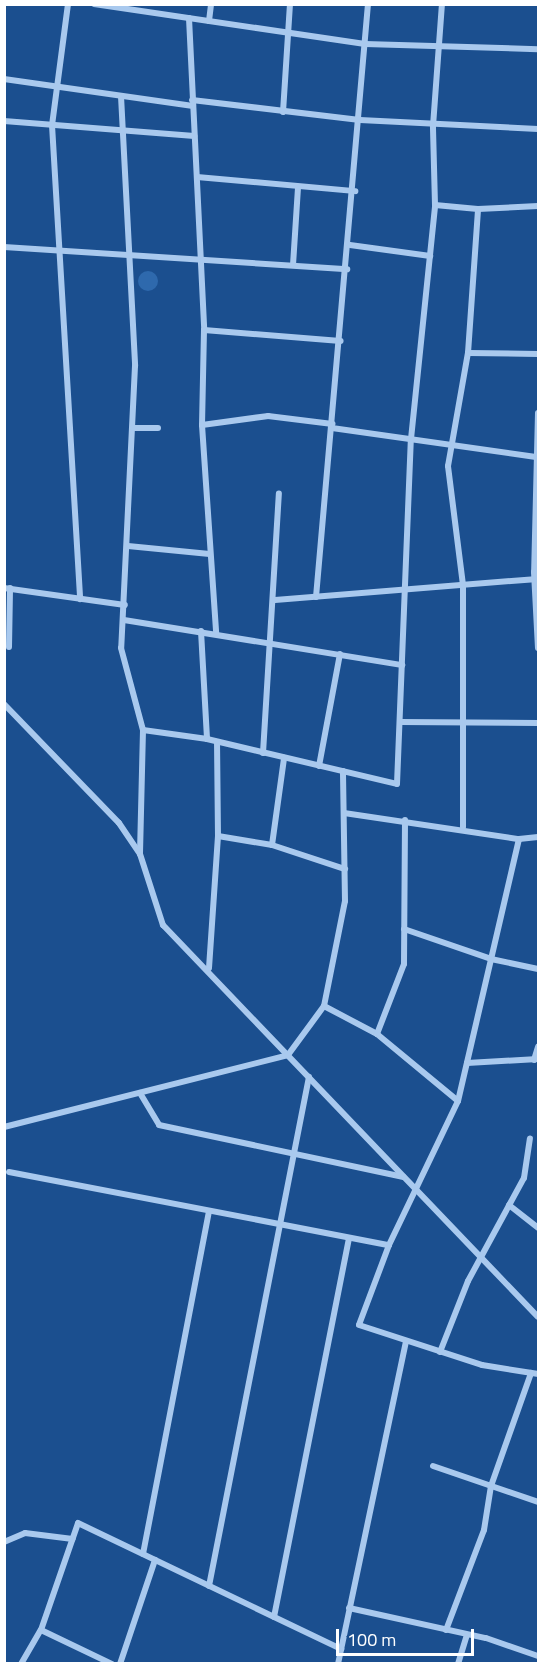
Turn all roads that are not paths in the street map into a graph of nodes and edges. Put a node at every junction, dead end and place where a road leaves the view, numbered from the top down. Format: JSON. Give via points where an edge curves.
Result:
{"nodes":[{"id":1,"x":69,"y":4,"type":"edge"},
{"id":2,"x":94,"y":4,"type":"edge"},
{"id":3,"x":211,"y":4,"type":"edge"},
{"id":4,"x":290,"y":4,"type":"edge"},
{"id":5,"x":368,"y":4,"type":"edge"},
{"id":6,"x":442,"y":4,"type":"edge"},
{"id":7,"x":189,"y":18,"type":"junction"},
{"id":8,"x":209,"y":21,"type":"junction"},
{"id":9,"x":288,"y":33,"type":"junction"},
{"id":10,"x":365,"y":44,"type":"junction"},
{"id":11,"x":439,"y":46,"type":"junction"},
{"id":12,"x":538,"y":49,"type":"edge"},
{"id":13,"x":4,"y":79,"type":"edge"},
{"id":14,"x":56,"y":86,"type":"junction"},
{"id":15,"x":122,"y":96,"type":"junction"},
{"id":16,"x":193,"y":103,"type":"junction"},
{"id":17,"x":283,"y":112,"type":"junction"},
{"id":18,"x":360,"y":120,"type":"junction"},
{"id":19,"x":4,"y":121,"type":"edge"},
{"id":20,"x":52,"y":125,"type":"junction"},
{"id":21,"x":433,"y":126,"type":"junction"},
{"id":22,"x":538,"y":129,"type":"edge"},
{"id":23,"x":123,"y":130,"type":"junction"},
{"id":24,"x":194,"y":136,"type":"junction"},
{"id":25,"x":196,"y":177,"type":"junction"},
{"id":26,"x":298,"y":187,"type":"junction"},
{"id":27,"x":355,"y":191,"type":"junction"},
{"id":28,"x":435,"y":206,"type":"junction"},
{"id":29,"x":538,"y":206,"type":"edge"},
{"id":30,"x":478,"y":209,"type":"junction"},
{"id":31,"x":350,"y":244,"type":"junction"},
{"id":32,"x":4,"y":247,"type":"edge"},
{"id":33,"x":55,"y":250,"type":"junction"},
{"id":34,"x":130,"y":255,"type":"junction"},
{"id":35,"x":430,"y":256,"type":"junction"},
{"id":36,"x":201,"y":260,"type":"junction"},
{"id":37,"x":293,"y":266,"type":"junction"},
{"id":38,"x":347,"y":269,"type":"junction"},
{"id":39,"x":204,"y":330,"type":"junction"},
{"id":40,"x":340,"y":341,"type":"junction"},
{"id":41,"x":468,"y":353,"type":"junction"},
{"id":42,"x":538,"y":354,"type":"edge"},
{"id":43,"x":538,"y":413,"type":"edge"},
{"id":44,"x":202,"y":425,"type":"junction"},
{"id":45,"x":332,"y":426,"type":"junction"},
{"id":46,"x":133,"y":428,"type":"junction"},
{"id":47,"x":158,"y":428,"type":"dead end"},
{"id":48,"x":411,"y":440,"type":"junction"},
{"id":49,"x":450,"y":445,"type":"junction"},
{"id":50,"x":536,"y":457,"type":"junction"},
{"id":51,"x":279,"y":493,"type":"dead end"},
{"id":52,"x":128,"y":546,"type":"junction"},
{"id":53,"x":210,"y":554,"type":"junction"},
{"id":54,"x":536,"y":572,"type":"edge"},
{"id":55,"x":534,"y":579,"type":"junction"},
{"id":56,"x":463,"y":585,"type":"junction"},
{"id":57,"x":7,"y":588,"type":"edge"},
{"id":58,"x":406,"y":590,"type":"junction"},
{"id":59,"x":316,"y":597,"type":"junction"},
{"id":60,"x":80,"y":599,"type":"junction"},
{"id":61,"x":275,"y":600,"type":"junction"},
{"id":62,"x":125,"y":605,"type":"junction"},
{"id":63,"x":124,"y":620,"type":"junction"},
{"id":64,"x":201,"y":631,"type":"junction"},
{"id":65,"x":216,"y":633,"type":"junction"},
{"id":66,"x":273,"y":643,"type":"junction"},
{"id":67,"x":9,"y":647,"type":"dead end"},
{"id":68,"x":538,"y":648,"type":"edge"},
{"id":69,"x":340,"y":654,"type":"junction"},
{"id":70,"x":402,"y":665,"type":"junction"},
{"id":71,"x":4,"y":704,"type":"edge"},
{"id":72,"x":400,"y":722,"type":"junction"},
{"id":73,"x":538,"y":723,"type":"edge"},
{"id":74,"x":463,"y":725,"type":"junction"},
{"id":75,"x":143,"y":730,"type":"junction"},
{"id":76,"x":207,"y":740,"type":"junction"},
{"id":77,"x":217,"y":742,"type":"junction"},
{"id":78,"x":263,"y":753,"type":"junction"},
{"id":79,"x":285,"y":758,"type":"junction"},
{"id":80,"x":319,"y":765,"type":"junction"},
{"id":81,"x":343,"y":771,"type":"junction"},
{"id":82,"x":344,"y":813,"type":"junction"},
{"id":83,"x":405,"y":820,"type":"junction"},
{"id":84,"x":463,"y":827,"type":"junction"},
{"id":85,"x":218,"y":836,"type":"junction"},
{"id":86,"x":538,"y":837,"type":"edge"},
{"id":87,"x":519,"y":839,"type":"junction"},
{"id":88,"x":272,"y":844,"type":"junction"},
{"id":89,"x":140,"y":854,"type":"junction"},
{"id":90,"x":345,"y":869,"type":"junction"},
{"id":91,"x":404,"y":929,"type":"junction"},
{"id":92,"x":491,"y":959,"type":"junction"},
{"id":93,"x":209,"y":968,"type":"junction"},
{"id":94,"x":538,"y":969,"type":"edge"},
{"id":95,"x":324,"y":1006,"type":"junction"},
{"id":96,"x":377,"y":1034,"type":"junction"},
{"id":97,"x":538,"y":1047,"type":"edge"},
{"id":98,"x":288,"y":1055,"type":"junction"},
{"id":99,"x":536,"y":1059,"type":"edge"},
{"id":100,"x":468,"y":1062,"type":"junction"},
{"id":101,"x":309,"y":1077,"type":"junction"},
{"id":102,"x":140,"y":1093,"type":"junction"},
{"id":103,"x":458,"y":1101,"type":"junction"},
{"id":104,"x":4,"y":1127,"type":"edge"},
{"id":105,"x":531,"y":1138,"type":"dead end"},
{"id":106,"x":294,"y":1153,"type":"junction"},
{"id":107,"x":9,"y":1172,"type":"dead end"},
{"id":108,"x":404,"y":1177,"type":"junction"},
{"id":109,"x":416,"y":1189,"type":"junction"},
{"id":110,"x":509,"y":1205,"type":"junction"},
{"id":111,"x":209,"y":1211,"type":"junction"},
{"id":112,"x":280,"y":1224,"type":"junction"},
{"id":113,"x":538,"y":1228,"type":"edge"},
{"id":114,"x":349,"y":1238,"type":"junction"},
{"id":115,"x":389,"y":1245,"type":"junction"},
{"id":116,"x":481,"y":1257,"type":"junction"},
{"id":117,"x":538,"y":1317,"type":"edge"},
{"id":118,"x":406,"y":1341,"type":"junction"},
{"id":119,"x":440,"y":1352,"type":"junction"},
{"id":120,"x":535,"y":1374,"type":"edge"},
{"id":121,"x":433,"y":1466,"type":"dead end"},
{"id":122,"x":491,"y":1486,"type":"junction"},
{"id":123,"x":538,"y":1502,"type":"edge"},
{"id":124,"x":73,"y":1539,"type":"junction"},
{"id":125,"x":4,"y":1542,"type":"edge"},
{"id":126,"x":143,"y":1554,"type":"junction"},
{"id":127,"x":155,"y":1560,"type":"junction"},
{"id":128,"x":210,"y":1586,"type":"junction"},
{"id":129,"x":349,"y":1608,"type":"junction"},
{"id":130,"x":274,"y":1617,"type":"junction"},
{"id":131,"x":41,"y":1630,"type":"junction"},
{"id":132,"x":446,"y":1630,"type":"junction"},
{"id":133,"x":467,"y":1635,"type":"junction"},
{"id":134,"x":341,"y":1649,"type":"junction"},
{"id":135,"x":538,"y":1656,"type":"edge"},
{"id":136,"x":21,"y":1664,"type":"edge"},
{"id":137,"x":112,"y":1664,"type":"edge"},
{"id":138,"x":120,"y":1664,"type":"edge"},
{"id":139,"x":338,"y":1664,"type":"edge"},
{"id":140,"x":458,"y":1664,"type":"edge"}],
"edges":[{"from":1,"to":14,"type":"street"},
{"from":2,"to":7,"type":"street"},
{"from":3,"to":8,"type":"street"},
{"from":4,"to":9,"type":"street"},
{"from":5,"to":10,"type":"street"},
{"from":6,"to":11,"type":"street"},
{"from":7,"to":8,"type":"street"},
{"from":7,"to":16,"type":"street"},
{"from":8,"to":9,"type":"street"},
{"from":9,"to":10,"type":"street"},
{"from":9,"to":17,"type":"street"},
{"from":10,"to":11,"type":"street"},
{"from":10,"to":18,"type":"street"},
{"from":11,"to":12,"type":"street"},
{"from":11,"to":21,"type":"street"},
{"from":13,"to":14,"type":"street"},
{"from":14,"to":15,"type":"street"},
{"from":14,"to":20,"type":"street"},
{"from":15,"to":16,"type":"street"},
{"from":15,"to":23,"type":"street"},
{"from":16,"to":17,"type":"street"},
{"from":16,"to":24,"type":"street"},
{"from":17,"to":18,"type":"street"},
{"from":18,"to":21,"type":"street"},
{"from":18,"to":27,"type":"street"},
{"from":19,"to":20,"type":"street"},
{"from":20,"to":23,"type":"street"},
{"from":20,"to":33,"type":"street"},
{"from":21,"to":22,"type":"street"},
{"from":21,"to":28,"type":"street"},
{"from":23,"to":24,"type":"street"},
{"from":23,"to":34,"type":"street"},
{"from":24,"to":25,"type":"street"},
{"from":25,"to":26,"type":"street"},
{"from":25,"to":36,"type":"street"},
{"from":26,"to":27,"type":"street"},
{"from":26,"to":37,"type":"street"},
{"from":27,"to":31,"type":"street"},
{"from":28,"to":30,"type":"street"},
{"from":28,"to":35,"type":"street"},
{"from":29,"to":30,"type":"street"},
{"from":30,"to":41,"type":"street"},
{"from":31,"to":35,"type":"street"},
{"from":31,"to":38,"type":"street"},
{"from":32,"to":33,"type":"street"},
{"from":33,"to":34,"type":"street"},
{"from":33,"to":60,"type":"street"},
{"from":34,"to":36,"type":"street"},
{"from":34,"to":46,"type":"street"},
{"from":35,"to":48,"type":"street"},
{"from":36,"to":37,"type":"street"},
{"from":36,"to":39,"type":"street"},
{"from":37,"to":38,"type":"street"},
{"from":38,"to":40,"type":"street"},
{"from":39,"to":40,"type":"street"},
{"from":39,"to":44,"type":"street"},
{"from":40,"to":45,"type":"street"},
{"from":41,"to":42,"type":"street"},
{"from":41,"to":49,"type":"street"},
{"from":43,"to":50,"type":"street"},
{"from":44,"to":45,"type":"street","via":[[268,416]]},
{"from":44,"to":53,"type":"street"},
{"from":45,"to":48,"type":"street"},
{"from":45,"to":59,"type":"street"},
{"from":46,"to":47,"type":"street"},
{"from":46,"to":52,"type":"street"},
{"from":48,"to":49,"type":"street"},
{"from":48,"to":58,"type":"street"},
{"from":49,"to":50,"type":"street"},
{"from":49,"to":56,"type":"street","via":[[448,466]]},
{"from":50,"to":54,"type":"street"},
{"from":51,"to":61,"type":"street"},
{"from":52,"to":53,"type":"street"},
{"from":52,"to":62,"type":"street"},
{"from":53,"to":65,"type":"street"},
{"from":54,"to":55,"type":"street"},
{"from":55,"to":56,"type":"street"},
{"from":55,"to":68,"type":"street"},
{"from":56,"to":58,"type":"street"},
{"from":56,"to":74,"type":"street"},
{"from":57,"to":60,"type":"street"},
{"from":57,"to":67,"type":"street"},
{"from":58,"to":59,"type":"street"},
{"from":58,"to":70,"type":"street"},
{"from":59,"to":61,"type":"street"},
{"from":60,"to":62,"type":"street"},
{"from":61,"to":66,"type":"street"},
{"from":62,"to":63,"type":"street"},
{"from":63,"to":64,"type":"street"},
{"from":63,"to":75,"type":"street","via":[[121,648]]},
{"from":64,"to":65,"type":"street"},
{"from":64,"to":76,"type":"street"},
{"from":65,"to":66,"type":"street"},
{"from":66,"to":69,"type":"street"},
{"from":66,"to":78,"type":"street"},
{"from":69,"to":70,"type":"street"},
{"from":69,"to":80,"type":"street"},
{"from":70,"to":72,"type":"street"},
{"from":71,"to":89,"type":"street","via":[[119,823]]},
{"from":72,"to":74,"type":"street"},
{"from":72,"to":81,"type":"street","via":[[397,784]]},
{"from":73,"to":74,"type":"street"},
{"from":74,"to":84,"type":"street"},
{"from":75,"to":76,"type":"street"},
{"from":75,"to":89,"type":"street"},
{"from":76,"to":77,"type":"street"},
{"from":77,"to":78,"type":"street"},
{"from":77,"to":85,"type":"street"},
{"from":78,"to":79,"type":"street"},
{"from":79,"to":80,"type":"street"},
{"from":79,"to":88,"type":"street"},
{"from":80,"to":81,"type":"street"},
{"from":81,"to":82,"type":"street"},
{"from":82,"to":83,"type":"street"},
{"from":82,"to":90,"type":"street"},
{"from":83,"to":84,"type":"street"},
{"from":83,"to":91,"type":"street"},
{"from":84,"to":87,"type":"street"},
{"from":85,"to":88,"type":"street"},
{"from":85,"to":93,"type":"street"},
{"from":86,"to":87,"type":"street"},
{"from":87,"to":92,"type":"street"},
{"from":88,"to":90,"type":"street"},
{"from":89,"to":93,"type":"street","via":[[163,925]]},
{"from":90,"to":95,"type":"street","via":[[345,901]]},
{"from":91,"to":92,"type":"street"},
{"from":91,"to":96,"type":"street","via":[[404,964]]},
{"from":92,"to":94,"type":"street"},
{"from":92,"to":100,"type":"street"},
{"from":93,"to":98,"type":"street"},
{"from":95,"to":96,"type":"street"},
{"from":95,"to":98,"type":"street"},
{"from":96,"to":103,"type":"street"},
{"from":97,"to":99,"type":"street"},
{"from":98,"to":101,"type":"street"},
{"from":98,"to":102,"type":"street"},
{"from":99,"to":100,"type":"street"},
{"from":100,"to":103,"type":"street"},
{"from":101,"to":106,"type":"street"},
{"from":101,"to":108,"type":"street"},
{"from":102,"to":104,"type":"street"},
{"from":102,"to":106,"type":"street","via":[[159,1125]]},
{"from":103,"to":109,"type":"street"},
{"from":105,"to":110,"type":"street","via":[[524,1178]]},
{"from":106,"to":108,"type":"street"},
{"from":106,"to":112,"type":"street"},
{"from":107,"to":111,"type":"street"},
{"from":108,"to":109,"type":"street"},
{"from":109,"to":115,"type":"street"},
{"from":109,"to":116,"type":"street"},
{"from":110,"to":113,"type":"street"},
{"from":110,"to":116,"type":"street"},
{"from":111,"to":112,"type":"street"},
{"from":111,"to":126,"type":"street"},
{"from":112,"to":114,"type":"street"},
{"from":112,"to":128,"type":"street"},
{"from":114,"to":115,"type":"street"},
{"from":114,"to":130,"type":"street"},
{"from":115,"to":118,"type":"street","via":[[359,1325]]},
{"from":116,"to":117,"type":"street"},
{"from":116,"to":119,"type":"street"},
{"from":118,"to":119,"type":"street"},
{"from":118,"to":129,"type":"street"},
{"from":119,"to":120,"type":"street"},
{"from":120,"to":122,"type":"street"},
{"from":121,"to":122,"type":"street"},
{"from":122,"to":123,"type":"street"},
{"from":122,"to":132,"type":"street","via":[[484,1530]]},
{"from":124,"to":125,"type":"street","via":[[25,1533]]},
{"from":124,"to":126,"type":"street","via":[[78,1523]]},
{"from":124,"to":131,"type":"street"},
{"from":126,"to":127,"type":"street"},
{"from":127,"to":128,"type":"street"},
{"from":127,"to":138,"type":"street"},
{"from":128,"to":130,"type":"street"},
{"from":129,"to":132,"type":"street"},
{"from":129,"to":134,"type":"street"},
{"from":130,"to":134,"type":"street"},
{"from":131,"to":136,"type":"street"},
{"from":131,"to":137,"type":"street"},
{"from":132,"to":133,"type":"street"},
{"from":133,"to":135,"type":"street"},
{"from":133,"to":140,"type":"street"},
{"from":134,"to":139,"type":"street"}]}
